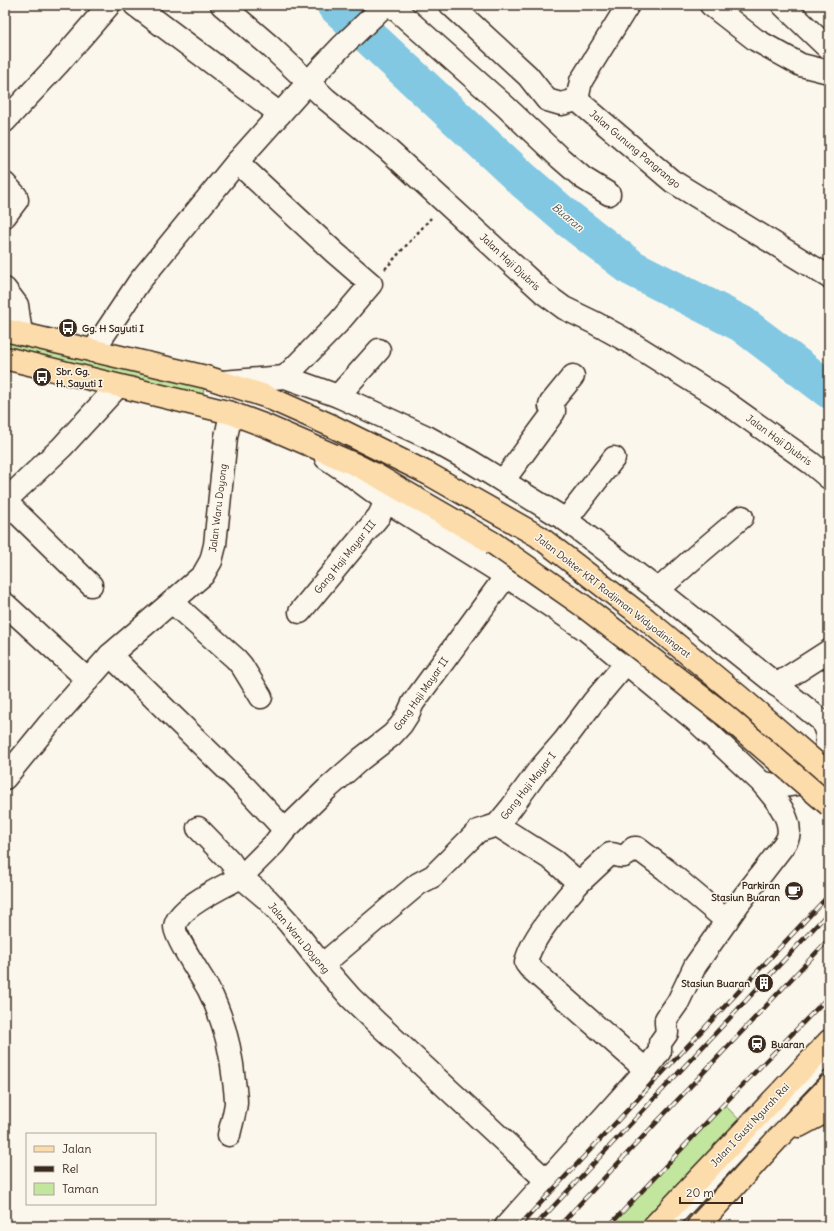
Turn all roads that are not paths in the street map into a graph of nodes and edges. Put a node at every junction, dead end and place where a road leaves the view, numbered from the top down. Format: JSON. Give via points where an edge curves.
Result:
{"nodes":[{"id":1,"x":109,"y":5,"type":"edge"},
{"id":2,"x":135,"y":5,"type":"edge"},
{"id":3,"x":222,"y":5,"type":"edge"},
{"id":4,"x":450,"y":5,"type":"edge"},
{"id":5,"x":628,"y":5,"type":"edge"},
{"id":6,"x":711,"y":5,"type":"edge"},
{"id":7,"x":784,"y":5,"type":"edge"},
{"id":8,"x":386,"y":6,"type":"edge"},
{"id":9,"x":829,"y":49,"type":"edge"},
{"id":10,"x":829,"y":72,"type":"edge"},
{"id":11,"x":315,"y":74,"type":"junction"},
{"id":12,"x":577,"y":100,"type":"junction"},
{"id":13,"x":280,"y":114,"type":"junction"},
{"id":14,"x":5,"y":121,"type":"edge"},
{"id":15,"x":238,"y":162,"type":"junction"},
{"id":16,"x":5,"y":184,"type":"edge"},
{"id":17,"x":609,"y":194,"type":"dead end"},
{"id":18,"x":5,"y":216,"type":"edge"},
{"id":19,"x":829,"y":277,"type":"edge"},
{"id":20,"x":5,"y":289,"type":"edge"},
{"id":21,"x":13,"y":332,"type":"edge"},
{"id":22,"x":379,"y":350,"type":"dead end"},
{"id":23,"x":93,"y":351,"type":"junction"},
{"id":24,"x":5,"y":358,"type":"edge"},
{"id":25,"x":573,"y":376,"type":"dead end"},
{"id":26,"x":285,"y":377,"type":"junction"},
{"id":27,"x":222,"y":382,"type":"junction"},
{"id":28,"x":118,"y":386,"type":"junction"},
{"id":29,"x":338,"y":396,"type":"junction"},
{"id":30,"x":231,"y":413,"type":"junction"},
{"id":31,"x":292,"y":436,"type":"junction"},
{"id":32,"x":614,"y":458,"type":"dead end"},
{"id":33,"x":829,"y":478,"type":"edge"},
{"id":34,"x":503,"y":481,"type":"junction"},
{"id":35,"x":5,"y":501,"type":"edge"},
{"id":36,"x":386,"y":501,"type":"junction"},
{"id":37,"x":742,"y":517,"type":"dead end"},
{"id":38,"x":566,"y":520,"type":"junction"},
{"id":39,"x":506,"y":576,"type":"junction"},
{"id":40,"x":91,"y":585,"type":"dead end"},
{"id":41,"x":658,"y":590,"type":"junction"},
{"id":42,"x":172,"y":602,"type":"junction"},
{"id":43,"x":5,"y":604,"type":"edge"},
{"id":44,"x":300,"y":612,"type":"dead end"},
{"id":45,"x":829,"y":651,"type":"edge"},
{"id":46,"x":110,"y":655,"type":"junction"},
{"id":47,"x":626,"y":663,"type":"junction"},
{"id":48,"x":88,"y":680,"type":"junction"},
{"id":49,"x":776,"y":685,"type":"junction"},
{"id":50,"x":260,"y":697,"type":"dead end"},
{"id":51,"x":828,"y":747,"type":"edge"},
{"id":52,"x":829,"y":774,"type":"edge"},
{"id":53,"x":5,"y":778,"type":"edge"},
{"id":54,"x":762,"y":783,"type":"junction"},
{"id":55,"x":829,"y":805,"type":"edge"},
{"id":56,"x":497,"y":825,"type":"junction"},
{"id":57,"x":198,"y":828,"type":"dead end"},
{"id":58,"x":285,"y":830,"type":"junction"},
{"id":59,"x":241,"y":877,"type":"junction"},
{"id":60,"x":579,"y":883,"type":"junction"},
{"id":61,"x":726,"y":921,"type":"junction"},
{"id":62,"x":322,"y":966,"type":"junction"},
{"id":63,"x":829,"y":1041,"type":"edge"},
{"id":64,"x":829,"y":1058,"type":"edge"},
{"id":65,"x":646,"y":1070,"type":"junction"},
{"id":66,"x":829,"y":1086,"type":"edge"},
{"id":67,"x":829,"y":1110,"type":"edge"},
{"id":68,"x":229,"y":1135,"type":"dead end"},
{"id":69,"x":780,"y":1136,"type":"junction"},
{"id":70,"x":547,"y":1181,"type":"junction"},
{"id":71,"x":506,"y":1226,"type":"edge"},
{"id":72,"x":654,"y":1226,"type":"edge"},
{"id":73,"x":671,"y":1226,"type":"edge"},
{"id":74,"x":698,"y":1226,"type":"edge"}],
"edges":[{"from":1,"to":14,"type":"street"},
{"from":2,"to":13,"type":"street"},
{"from":3,"to":11,"type":"street","name":"Jalan Haji Djubris","via":[[270,46]]},
{"from":4,"to":12,"type":"street","via":[[528,76],[547,100],[561,104]]},
{"from":5,"to":12,"type":"street","via":[[581,81]]},
{"from":6,"to":10,"type":"street","via":[[756,40],[794,62]]},
{"from":7,"to":9,"type":"street"},
{"from":8,"to":11,"type":"street"},
{"from":8,"to":17,"type":"street","via":[[505,106],[583,178]]},
{"from":11,"to":13,"type":"street"},
{"from":11,"to":33,"type":"street","name":"Jalan Haji Djubris","via":[[326,99],[392,154],[545,294],[564,308],[633,344],[721,399]]},
{"from":12,"to":19,"type":"street","name":"Jalan Gunung Pangrango","via":[[672,182]]},
{"from":13,"to":15,"type":"street"},
{"from":15,"to":23,"type":"street","via":[[139,282]]},
{"from":15,"to":26,"type":"street","via":[[371,284]]},
{"from":16,"to":18,"type":"street","via":[[17,200]]},
{"from":20,"to":21,"type":"street","via":[[17,304]]},
{"from":21,"to":23,"type":"main road","name":"Jalan Dokter KRT Radjiman Widyodiningrat"},
{"from":22,"to":29,"type":"street"},
{"from":23,"to":27,"type":"main road","name":"Jalan Dokter KRT Radjiman Widyodiningrat"},
{"from":24,"to":28,"type":"main road"},
{"from":25,"to":34,"type":"street","via":[[551,403],[554,412]]},
{"from":26,"to":27,"type":"street","name":"Jalan Dokter KRT Radjiman Widyodiningrat"},
{"from":26,"to":29,"type":"street","name":"Jalan Dokter KRT Radjiman Widyodiningrat"},
{"from":27,"to":52,"type":"main road","name":"Jalan Dokter KRT Radjiman Widyodiningrat","bridge":true,"via":[[265,396],[330,425],[427,473],[538,536],[646,619]]},
{"from":28,"to":30,"type":"main road"},
{"from":28,"to":35,"type":"street","via":[[62,447]]},
{"from":29,"to":34,"type":"street","name":"Jalan Dokter KRT Radjiman Widyodiningrat","via":[[427,437]]},
{"from":30,"to":31,"type":"main road"},
{"from":30,"to":42,"type":"street","name":"Jalan Waru Doyong","via":[[211,561],[203,575]]},
{"from":31,"to":36,"type":"street"},
{"from":31,"to":55,"type":"main road","bridge":true,"via":[[374,474],[492,543],[582,605],[726,716]]},
{"from":32,"to":38,"type":"street"},
{"from":34,"to":38,"type":"street","name":"Jalan Dokter KRT Radjiman Widyodiningrat"},
{"from":35,"to":40,"type":"street"},
{"from":36,"to":39,"type":"street"},
{"from":36,"to":44,"type":"street","name":"Gang Haji Mayar III","via":[[379,516]]},
{"from":37,"to":41,"type":"street"},
{"from":38,"to":41,"type":"street","name":"Jalan Dokter KRT Radjiman Widyodiningrat"},
{"from":39,"to":47,"type":"street","via":[[585,629]]},
{"from":39,"to":58,"type":"street","name":"Gang Haji Mayar II","via":[[414,702],[401,725],[327,789]]},
{"from":41,"to":49,"type":"street","name":"Jalan Dokter KRT Radjiman Widyodiningrat"},
{"from":42,"to":46,"type":"street","name":"Jalan Waru Doyong"},
{"from":42,"to":50,"type":"street","via":[[236,659]]},
{"from":43,"to":48,"type":"street"},
{"from":45,"to":49,"type":"street"},
{"from":46,"to":48,"type":"street","name":"Jalan Waru Doyong"},
{"from":46,"to":58,"type":"street","via":[[245,787]]},
{"from":47,"to":54,"type":"street","via":[[695,720]]},
{"from":47,"to":56,"type":"street","name":"Gang Haji Mayar I"},
{"from":48,"to":53,"type":"street","name":"Jalan Waru Doyong"},
{"from":49,"to":51,"type":"street","name":"Jalan Dokter KRT Radjiman Widyodiningrat","via":[[822,721]]},
{"from":51,"to":54,"type":"street","via":[[822,761],[812,773],[797,784],[782,786]]},
{"from":54,"to":61,"type":"street","via":[[782,809],[788,826],[788,838]]},
{"from":56,"to":60,"type":"street","via":[[554,861]]},
{"from":56,"to":62,"type":"street","name":"Gang Haji Mayar I","via":[[478,831],[433,876],[418,884]]},
{"from":57,"to":59,"type":"street","name":"Jalan Waru Doyong","via":[[230,861]]},
{"from":58,"to":59,"type":"street"},
{"from":59,"to":62,"type":"street","name":"Jalan Waru Doyong","via":[[267,899],[288,922]]},
{"from":59,"to":68,"type":"street","via":[[192,904],[178,917],[174,928],[217,1006],[226,1035],[232,1059],[236,1102]]},
{"from":60,"to":61,"type":"street","via":[[610,854],[623,856],[636,848]]},
{"from":60,"to":65,"type":"street","via":[[544,928],[526,963]]},
{"from":61,"to":65,"type":"street","via":[[695,966],[678,1002],[666,1019],[667,1033],[660,1043],[660,1051]]},
{"from":62,"to":70,"type":"street","name":"Jalan Waru Doyong","via":[[376,1022]]},
{"from":63,"to":72,"type":"main road","name":"Jalan I Gusti Ngurah Rai"},
{"from":64,"to":73,"type":"lane"},
{"from":65,"to":70,"type":"street"},
{"from":66,"to":69,"type":"main road"},
{"from":67,"to":69,"type":"main road"},
{"from":69,"to":74,"type":"main road"},
{"from":70,"to":71,"type":"street"}]}
